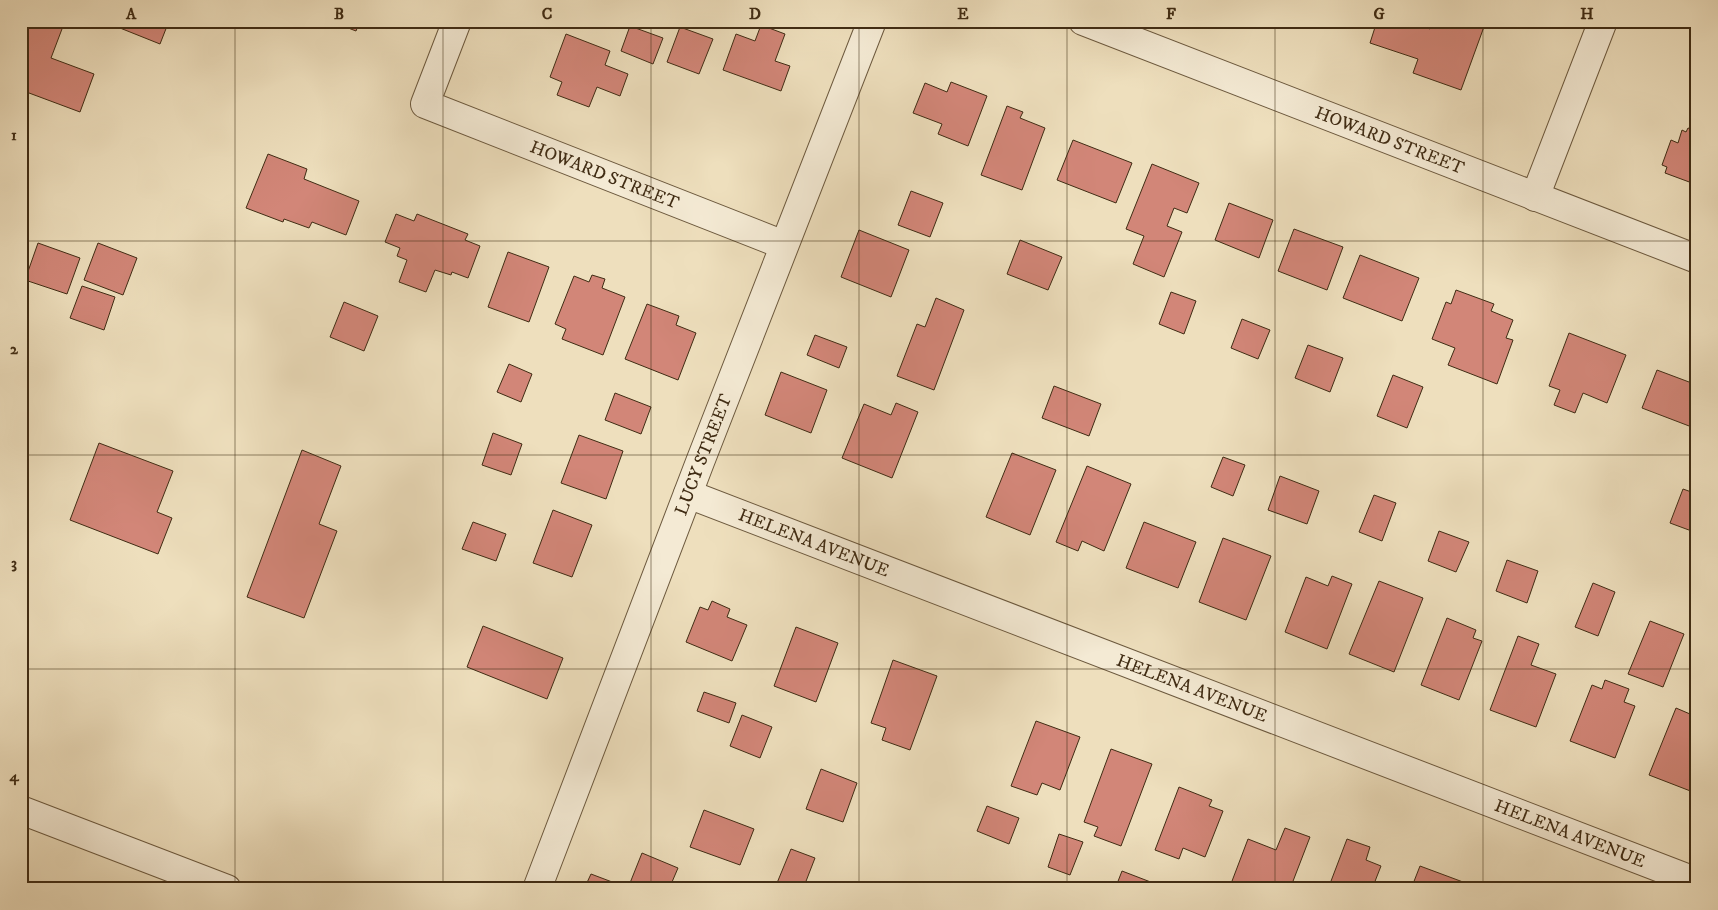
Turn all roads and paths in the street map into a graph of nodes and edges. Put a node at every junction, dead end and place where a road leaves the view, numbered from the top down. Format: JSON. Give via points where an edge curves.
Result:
{"nodes":[{"id":1,"x":458,"y":21,"type":"edge"},
{"id":2,"x":872,"y":21,"type":"edge"},
{"id":3,"x":1083,"y":21,"type":"edge"},
{"id":4,"x":1603,"y":21,"type":"edge"},
{"id":5,"x":1535,"y":196,"type":"junction"},
{"id":6,"x":784,"y":245,"type":"junction"},
{"id":7,"x":1697,"y":259,"type":"edge"},
{"id":8,"x":688,"y":494,"type":"junction"},
{"id":9,"x":21,"y":810,"type":"edge"},
{"id":10,"x":1697,"y":882,"type":"edge"},
{"id":11,"x":227,"y":889,"type":"edge"},
{"id":12,"x":537,"y":889,"type":"edge"}],
"edges":[{"from":1,"to":6,"type":"street","name":"HOWARD STREET","via":[[425,104]]},
{"from":2,"to":6,"type":"street","name":"LUCY STREET"},
{"from":3,"to":5,"type":"street","name":"HOWARD STREET"},
{"from":4,"to":5,"type":"street"},
{"from":5,"to":7,"type":"street","name":"HOWARD STREET"},
{"from":6,"to":8,"type":"street","name":"LUCY STREET"},
{"from":8,"to":10,"type":"street","name":"HELENA AVENUE"},
{"from":8,"to":12,"type":"street","name":"LUCY STREET"},
{"from":9,"to":11,"type":"street"}]}
